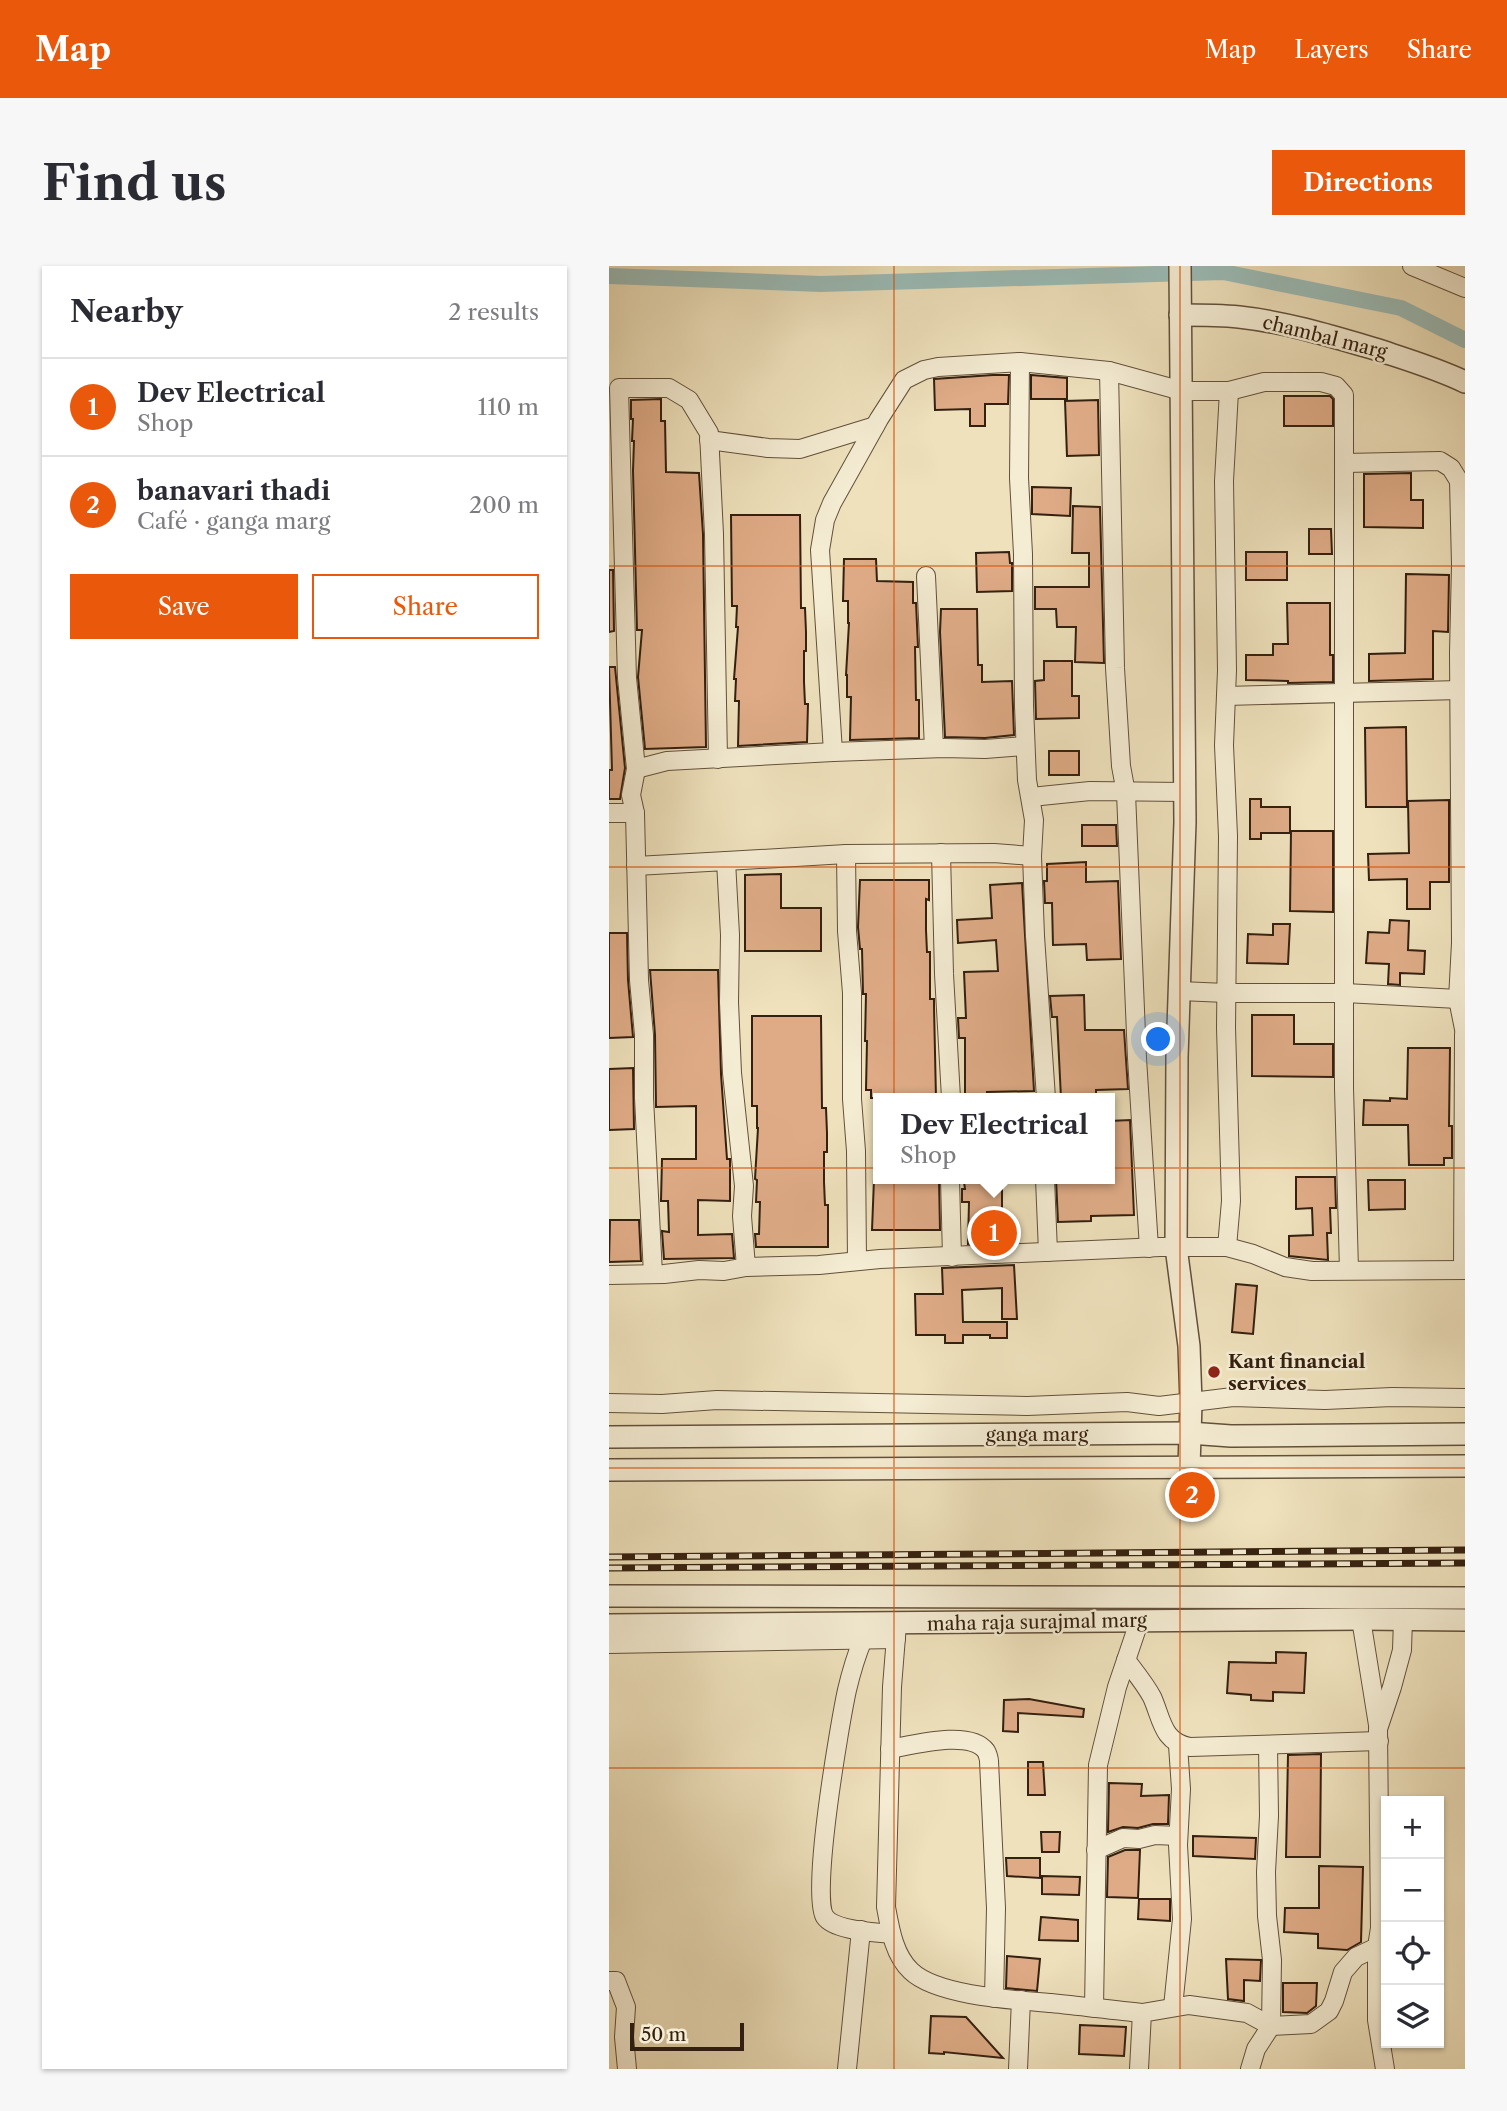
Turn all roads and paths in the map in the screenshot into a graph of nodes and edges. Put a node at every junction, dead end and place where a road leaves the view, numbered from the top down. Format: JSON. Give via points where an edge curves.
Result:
{"nodes":[{"id":1,"x":1180,"y":266,"type":"edge"},
{"id":2,"x":1412,"y":266,"type":"edge"},
{"id":3,"x":1465,"y":288,"type":"edge"},
{"id":4,"x":1180,"y":314,"type":"junction"},
{"id":5,"x":1020,"y":362,"type":"junction"},
{"id":6,"x":1109,"y":371,"type":"junction"},
{"id":7,"x":1465,"y":382,"type":"edge"},
{"id":8,"x":614,"y":387,"type":"edge"},
{"id":9,"x":1182,"y":391,"type":"junction"},
{"id":10,"x":1229,"y":391,"type":"junction"},
{"id":11,"x":875,"y":426,"type":"junction"},
{"id":12,"x":709,"y":440,"type":"junction"},
{"id":13,"x":1345,"y":463,"type":"junction"},
{"id":14,"x":926,"y":576,"type":"dead end"},
{"id":15,"x":1463,"y":577,"type":"edge"},
{"id":16,"x":1460,"y":690,"type":"junction"},
{"id":17,"x":1343,"y":692,"type":"junction"},
{"id":18,"x":1226,"y":696,"type":"junction"},
{"id":19,"x":1025,"y":746,"type":"junction"},
{"id":20,"x":934,"y":748,"type":"junction"},
{"id":21,"x":833,"y":752,"type":"junction"},
{"id":22,"x":718,"y":759,"type":"junction"},
{"id":23,"x":636,"y":768,"type":"junction"},
{"id":24,"x":1185,"y":792,"type":"junction"},
{"id":25,"x":1126,"y":793,"type":"junction"},
{"id":26,"x":1031,"y":797,"type":"junction"},
{"id":27,"x":609,"y":813,"type":"edge"},
{"id":28,"x":635,"y":813,"type":"junction"},
{"id":29,"x":941,"y":853,"type":"junction"},
{"id":30,"x":846,"y":854,"type":"junction"},
{"id":31,"x":1032,"y":856,"type":"junction"},
{"id":32,"x":726,"y":861,"type":"junction"},
{"id":33,"x":636,"y":866,"type":"junction"},
{"id":34,"x":1463,"y":943,"type":"edge"},
{"id":35,"x":1180,"y":990,"type":"junction"},
{"id":36,"x":1226,"y":993,"type":"junction"},
{"id":37,"x":1345,"y":993,"type":"junction"},
{"id":38,"x":1458,"y":999,"type":"junction"},
{"id":39,"x":1464,"y":1034,"type":"edge"},
{"id":40,"x":951,"y":1093,"type":"edge"},
{"id":41,"x":1046,"y":1093,"type":"edge"},
{"id":42,"x":950,"y":1184,"type":"edge"},
{"id":43,"x":1045,"y":1184,"type":"edge"},
{"id":44,"x":1176,"y":1247,"type":"junction"},
{"id":45,"x":1227,"y":1247,"type":"junction"},
{"id":46,"x":1149,"y":1248,"type":"junction"},
{"id":47,"x":1048,"y":1252,"type":"junction"},
{"id":48,"x":952,"y":1257,"type":"junction"},
{"id":49,"x":857,"y":1261,"type":"junction"},
{"id":50,"x":746,"y":1267,"type":"junction"},
{"id":51,"x":1349,"y":1270,"type":"junction"},
{"id":52,"x":1464,"y":1270,"type":"edge"},
{"id":53,"x":653,"y":1274,"type":"junction"},
{"id":54,"x":609,"y":1275,"type":"edge"},
{"id":55,"x":1465,"y":1398,"type":"edge"},
{"id":56,"x":609,"y":1403,"type":"edge"},
{"id":57,"x":1191,"y":1403,"type":"junction"},
{"id":58,"x":1189,"y":1433,"type":"junction"},
{"id":59,"x":1465,"y":1434,"type":"edge"},
{"id":60,"x":609,"y":1437,"type":"edge"},
{"id":61,"x":1465,"y":1466,"type":"edge"},
{"id":62,"x":1189,"y":1467,"type":"junction"},
{"id":63,"x":609,"y":1469,"type":"edge"},
{"id":64,"x":609,"y":1596,"type":"edge"},
{"id":65,"x":897,"y":1596,"type":"junction"},
{"id":66,"x":1465,"y":1598,"type":"edge"},
{"id":67,"x":1360,"y":1619,"type":"junction"},
{"id":68,"x":1403,"y":1619,"type":"junction"},
{"id":69,"x":1465,"y":1620,"type":"edge"},
{"id":70,"x":1139,"y":1622,"type":"junction"},
{"id":71,"x":609,"y":1625,"type":"edge"},
{"id":72,"x":896,"y":1632,"type":"junction"},
{"id":73,"x":863,"y":1639,"type":"junction"},
{"id":74,"x":609,"y":1644,"type":"edge"},
{"id":75,"x":1126,"y":1660,"type":"junction"},
{"id":76,"x":1378,"y":1735,"type":"junction"},
{"id":77,"x":1178,"y":1745,"type":"junction"},
{"id":78,"x":1268,"y":1745,"type":"junction"},
{"id":79,"x":890,"y":1749,"type":"junction"},
{"id":80,"x":1178,"y":1836,"type":"junction"},
{"id":81,"x":1096,"y":1850,"type":"junction"},
{"id":82,"x":861,"y":1930,"type":"junction"},
{"id":83,"x":891,"y":1934,"type":"junction"},
{"id":84,"x":1377,"y":1947,"type":"junction"},
{"id":85,"x":609,"y":1981,"type":"edge"},
{"id":86,"x":994,"y":1998,"type":"junction"},
{"id":87,"x":1021,"y":2000,"type":"junction"},
{"id":88,"x":1173,"y":2007,"type":"junction"},
{"id":89,"x":1094,"y":2008,"type":"junction"},
{"id":90,"x":1142,"y":2013,"type":"junction"},
{"id":91,"x":1271,"y":2025,"type":"junction"},
{"id":92,"x":627,"y":2069,"type":"edge"},
{"id":93,"x":847,"y":2069,"type":"edge"},
{"id":94,"x":1018,"y":2069,"type":"edge"},
{"id":95,"x":1139,"y":2069,"type":"edge"},
{"id":96,"x":1250,"y":2069,"type":"edge"},
{"id":97,"x":1385,"y":2069,"type":"edge"}],
"edges":[{"from":1,"to":4,"type":"street"},
{"from":2,"to":3,"type":"street"},
{"from":4,"to":7,"type":"street","name":"chambal marg","via":[[1279,323],[1401,357]]},
{"from":4,"to":9,"type":"street"},
{"from":5,"to":6,"type":"street"},
{"from":5,"to":11,"type":"street","via":[[924,370],[904,380]]},
{"from":5,"to":19,"type":"street"},
{"from":6,"to":9,"type":"street"},
{"from":6,"to":25,"type":"street","via":[[1115,668]]},
{"from":8,"to":12,"type":"street","via":[[669,388],[689,400]]},
{"from":8,"to":23,"type":"street","via":[[627,678]]},
{"from":9,"to":10,"type":"street"},
{"from":9,"to":24,"type":"street"},
{"from":10,"to":13,"type":"street","via":[[1264,382],[1336,386],[1344,395]]},
{"from":10,"to":18,"type":"street","via":[[1224,481]]},
{"from":11,"to":12,"type":"street","via":[[800,449]]},
{"from":11,"to":21,"type":"street","via":[[831,503],[820,550]]},
{"from":12,"to":22,"type":"street"},
{"from":13,"to":15,"type":"street","via":[[1440,461],[1451,468],[1459,481]]},
{"from":13,"to":17,"type":"street"},
{"from":14,"to":20,"type":"street"},
{"from":15,"to":16,"type":"street"},
{"from":16,"to":17,"type":"street"},
{"from":16,"to":34,"type":"street"},
{"from":17,"to":18,"type":"street"},
{"from":17,"to":37,"type":"street"},
{"from":18,"to":36,"type":"street"},
{"from":19,"to":20,"type":"street"},
{"from":19,"to":26,"type":"street"},
{"from":20,"to":21,"type":"street"},
{"from":21,"to":22,"type":"street"},
{"from":22,"to":23,"type":"street","via":[[667,761]]},
{"from":23,"to":28,"type":"street","via":[[631,795]]},
{"from":24,"to":25,"type":"street"},
{"from":24,"to":35,"type":"street"},
{"from":25,"to":26,"type":"street","via":[[1090,791]]},
{"from":25,"to":46,"type":"street"},
{"from":26,"to":31,"type":"street"},
{"from":27,"to":28,"type":"street"},
{"from":28,"to":33,"type":"street"},
{"from":29,"to":30,"type":"street"},
{"from":29,"to":31,"type":"street"},
{"from":29,"to":40,"type":"street"},
{"from":30,"to":32,"type":"street"},
{"from":30,"to":49,"type":"street"},
{"from":31,"to":41,"type":"street"},
{"from":32,"to":33,"type":"street"},
{"from":32,"to":50,"type":"street","via":[[731,1073],[744,1186]]},
{"from":33,"to":53,"type":"street"},
{"from":34,"to":38,"type":"street"},
{"from":35,"to":36,"type":"street"},
{"from":35,"to":44,"type":"street"},
{"from":36,"to":37,"type":"street"},
{"from":36,"to":45,"type":"street","via":[[1231,1201]]},
{"from":37,"to":38,"type":"street"},
{"from":37,"to":51,"type":"street"},
{"from":38,"to":39,"type":"street"},
{"from":39,"to":52,"type":"street"},
{"from":42,"to":48,"type":"street"},
{"from":43,"to":47,"type":"street"},
{"from":44,"to":45,"type":"street"},
{"from":44,"to":46,"type":"street"},
{"from":44,"to":57,"type":"street"},
{"from":45,"to":51,"type":"street","via":[[1285,1267]]},
{"from":46,"to":47,"type":"street"},
{"from":47,"to":48,"type":"street"},
{"from":48,"to":49,"type":"street"},
{"from":49,"to":50,"type":"street"},
{"from":50,"to":53,"type":"street"},
{"from":51,"to":52,"type":"street"},
{"from":53,"to":54,"type":"street"},
{"from":55,"to":57,"type":"street","via":[[1233,1397]]},
{"from":56,"to":57,"type":"street"},
{"from":57,"to":58,"type":"street"},
{"from":58,"to":59,"type":"street","name":"ganga marg"},
{"from":58,"to":60,"type":"street","name":"ganga marg"},
{"from":58,"to":62,"type":"street"},
{"from":61,"to":62,"type":"street","name":"ganga marg"},
{"from":62,"to":63,"type":"street","name":"ganga marg"},
{"from":64,"to":65,"type":"street","name":"maha raja surajmal marg"},
{"from":65,"to":66,"type":"street","name":"maha raja surajmal marg"},
{"from":65,"to":72,"type":"street"},
{"from":67,"to":68,"type":"street","name":"maha raja surajmal marg"},
{"from":67,"to":70,"type":"street","name":"maha raja surajmal marg"},
{"from":67,"to":76,"type":"street"},
{"from":68,"to":69,"type":"street","name":"maha raja surajmal marg"},
{"from":68,"to":76,"type":"street","via":[[1402,1650]]},
{"from":70,"to":72,"type":"street","name":"maha raja surajmal marg"},
{"from":70,"to":75,"type":"street"},
{"from":71,"to":72,"type":"street","name":"maha raja surajmal marg"},
{"from":72,"to":73,"type":"street"},
{"from":72,"to":79,"type":"street"},
{"from":73,"to":74,"type":"street"},
{"from":73,"to":82,"type":"street","via":[[849,1679],[837,1744],[820,1903],[825,1917],[834,1924]]},
{"from":75,"to":77,"type":"street"},
{"from":75,"to":81,"type":"street","via":[[1098,1765]]},
{"from":76,"to":78,"type":"street"},
{"from":76,"to":84,"type":"street"},
{"from":77,"to":78,"type":"street"},
{"from":77,"to":80,"type":"street"},
{"from":78,"to":91,"type":"street","via":[[1266,1894]]},
{"from":79,"to":83,"type":"street","via":[[886,1907]]},
{"from":79,"to":86,"type":"street","via":[[964,1740],[986,1751],[996,1908]]},
{"from":80,"to":81,"type":"street","via":[[1123,1838]]},
{"from":80,"to":88,"type":"street","via":[[1182,1919]]},
{"from":81,"to":89,"type":"street"},
{"from":82,"to":83,"type":"street"},
{"from":82,"to":93,"type":"street"},
{"from":83,"to":86,"type":"street","via":[[911,1972],[936,1985]]},
{"from":84,"to":91,"type":"street","via":[[1356,1957],[1343,1972],[1329,2011],[1311,2024]]},
{"from":84,"to":97,"type":"street","via":[[1377,2020]]},
{"from":85,"to":92,"type":"street","via":[[616,1981],[627,2007]]},
{"from":86,"to":87,"type":"street"},
{"from":87,"to":89,"type":"street"},
{"from":87,"to":94,"type":"street"},
{"from":88,"to":90,"type":"street"},
{"from":88,"to":91,"type":"street","via":[[1247,2013]]},
{"from":89,"to":90,"type":"street"},
{"from":90,"to":95,"type":"street"},
{"from":91,"to":96,"type":"street"}]}
